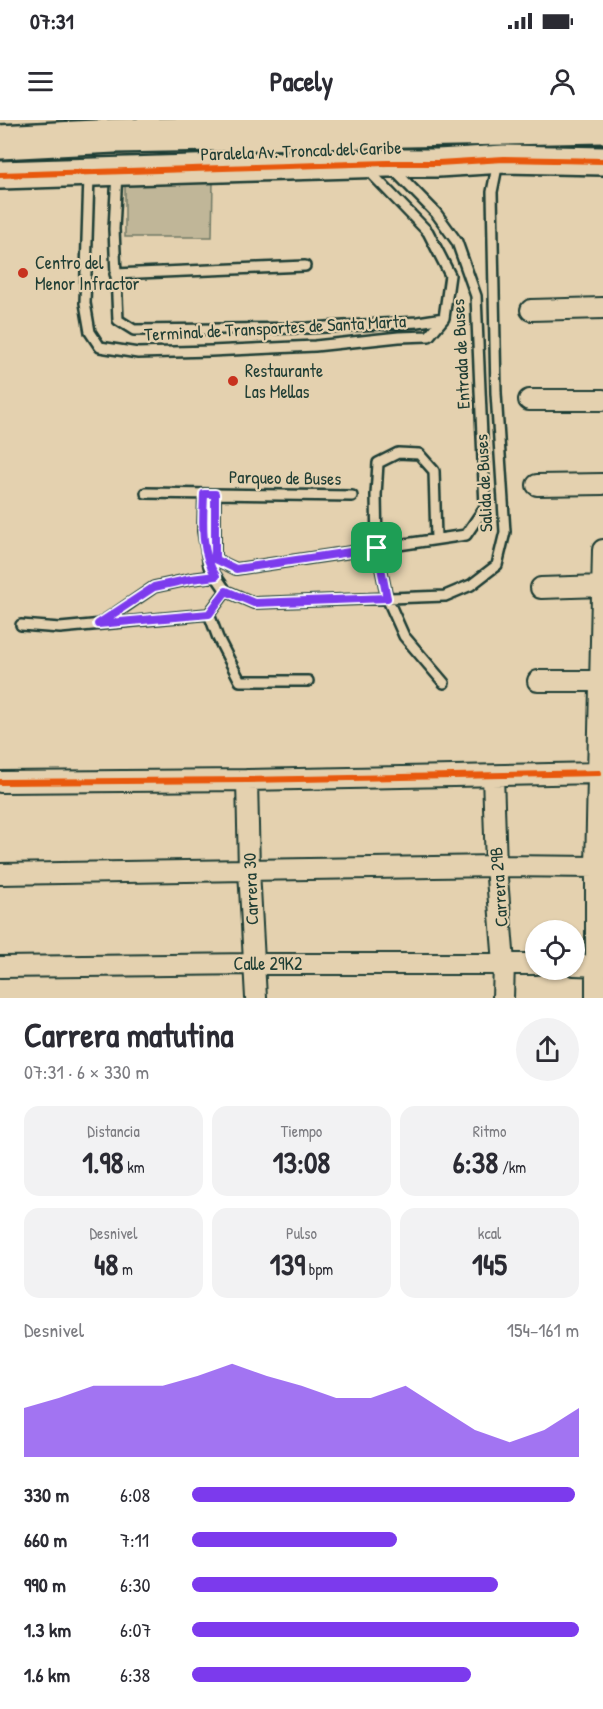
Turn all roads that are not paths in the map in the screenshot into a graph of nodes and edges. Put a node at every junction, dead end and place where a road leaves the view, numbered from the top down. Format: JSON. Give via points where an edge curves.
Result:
{"nodes":[{"id":1,"x":603,"y":126,"type":"edge"},
{"id":2,"x":0,"y":142,"type":"edge"},
{"id":3,"x":504,"y":159,"type":"junction"},
{"id":4,"x":603,"y":161,"type":"edge"},
{"id":5,"x":375,"y":163,"type":"junction"},
{"id":6,"x":90,"y":171,"type":"junction"},
{"id":7,"x":117,"y":172,"type":"junction"},
{"id":8,"x":0,"y":175,"type":"edge"},
{"id":9,"x":305,"y":266,"type":"dead end"},
{"id":10,"x":115,"y":274,"type":"junction"},
{"id":11,"x":603,"y":308,"type":"edge"},
{"id":12,"x":531,"y":310,"type":"dead end"},
{"id":13,"x":444,"y":318,"type":"junction"},
{"id":14,"x":529,"y":400,"type":"dead end"},
{"id":15,"x":603,"y":400,"type":"edge"},
{"id":16,"x":603,"y":484,"type":"edge"},
{"id":17,"x":537,"y":485,"type":"dead end"},
{"id":18,"x":146,"y":493,"type":"dead end"},
{"id":19,"x":204,"y":494,"type":"junction"},
{"id":20,"x":215,"y":494,"type":"junction"},
{"id":21,"x":352,"y":496,"type":"dead end"},
{"id":22,"x":436,"y":539,"type":"junction"},
{"id":23,"x":377,"y":548,"type":"junction"},
{"id":24,"x":603,"y":550,"type":"edge"},
{"id":25,"x":216,"y":576,"type":"junction"},
{"id":26,"x":602,"y":586,"type":"edge"},
{"id":27,"x":541,"y":588,"type":"dead end"},
{"id":28,"x":226,"y":591,"type":"junction"},
{"id":29,"x":387,"y":598,"type":"junction"},
{"id":30,"x":209,"y":614,"type":"junction"},
{"id":31,"x":98,"y":624,"type":"junction"},
{"id":32,"x":21,"y":625,"type":"dead end"},
{"id":33,"x":308,"y":681,"type":"dead end"},
{"id":34,"x":538,"y":681,"type":"dead end"},
{"id":35,"x":444,"y":683,"type":"dead end"},
{"id":36,"x":602,"y":690,"type":"edge"},
{"id":37,"x":599,"y":773,"type":"junction"},
{"id":38,"x":493,"y":776,"type":"junction"},
{"id":39,"x":247,"y":780,"type":"junction"},
{"id":40,"x":0,"y":782,"type":"edge"},
{"id":41,"x":496,"y":866,"type":"junction"},
{"id":42,"x":596,"y":867,"type":"junction"},
{"id":43,"x":249,"y":870,"type":"junction"},
{"id":44,"x":0,"y":874,"type":"edge"},
{"id":45,"x":504,"y":963,"type":"junction"},
{"id":46,"x":254,"y":964,"type":"junction"},
{"id":47,"x":525,"y":964,"type":"edge"},
{"id":48,"x":585,"y":965,"type":"edge"},
{"id":49,"x":600,"y":966,"type":"edge"},
{"id":50,"x":0,"y":967,"type":"edge"},
{"id":51,"x":256,"y":998,"type":"edge"},
{"id":52,"x":504,"y":998,"type":"edge"},
{"id":53,"x":596,"y":998,"type":"edge"}],
"edges":[{"from":1,"to":2,"type":"highway"},
{"from":3,"to":4,"type":"street","name":"Paralela Av. Troncal del Caribe"},
{"from":3,"to":5,"type":"street","name":"Paralela Av. Troncal del Caribe"},
{"from":3,"to":29,"type":"lane","name":"Salida de Buses","via":[[497,167],[492,192],[496,393],[505,532],[497,565],[471,585],[445,596]]},
{"from":5,"to":7,"type":"street","name":"Paralela Av. Troncal del Caribe"},
{"from":5,"to":13,"type":"lane","via":[[428,232],[450,275]]},
{"from":5,"to":22,"type":"lane","name":"Entrada de Buses","via":[[436,213],[457,242],[476,296],[485,507],[466,535]]},
{"from":6,"to":7,"type":"street","name":"Paralela Av. Troncal del Caribe"},
{"from":6,"to":8,"type":"street","name":"Paralela Av. Troncal del Caribe"},
{"from":6,"to":13,"type":"lane","name":"Terminal de Transportes de Santa Marta","via":[[85,303],[90,332],[100,348],[138,353],[315,346],[429,336]]},
{"from":7,"to":10,"type":"lane","name":"Terminal de Transportes de Santa Marta"},
{"from":9,"to":10,"type":"lane"},
{"from":10,"to":13,"type":"lane","name":"Terminal de Transportes de Santa Marta","via":[[118,320],[134,330],[307,328]]},
{"from":11,"to":12,"type":"street"},
{"from":14,"to":15,"type":"street"},
{"from":16,"to":17,"type":"street"},
{"from":18,"to":19,"type":"lane","name":"Parqueo de Buses"},
{"from":19,"to":20,"type":"lane","name":"Parqueo de Buses"},
{"from":19,"to":25,"type":"lane","via":[[203,531],[209,566]]},
{"from":20,"to":21,"type":"lane","name":"Parqueo de Buses"},
{"from":20,"to":23,"type":"lane","name":"Entrada de Buses","via":[[215,559],[236,569]]},
{"from":22,"to":23,"type":"lane","name":"Entrada de Buses"},
{"from":22,"to":23,"type":"lane","via":[[435,471],[419,453],[398,453],[378,463]]},
{"from":23,"to":29,"type":"lane"},
{"from":24,"to":26,"type":"street"},
{"from":25,"to":28,"type":"lane"},
{"from":25,"to":31,"type":"lane","via":[[154,587]]},
{"from":26,"to":27,"type":"street"},
{"from":26,"to":36,"type":"street"},
{"from":28,"to":29,"type":"lane","name":"Salida de Buses","via":[[254,603]]},
{"from":28,"to":30,"type":"lane"},
{"from":29,"to":35,"type":"lane","via":[[404,636]]},
{"from":30,"to":31,"type":"lane"},
{"from":30,"to":33,"type":"lane","via":[[240,681]]},
{"from":31,"to":32,"type":"lane","via":[[60,628]]},
{"from":34,"to":36,"type":"street"},
{"from":36,"to":37,"type":"street"},
{"from":37,"to":38,"type":"street"},
{"from":37,"to":42,"type":"street"},
{"from":38,"to":39,"type":"street"},
{"from":38,"to":41,"type":"street","name":"Carrera 29B"},
{"from":39,"to":40,"type":"street"},
{"from":39,"to":43,"type":"street","name":"Carrera 30"},
{"from":41,"to":42,"type":"street"},
{"from":41,"to":43,"type":"street"},
{"from":41,"to":45,"type":"street","name":"Carrera 29B"},
{"from":42,"to":49,"type":"street"},
{"from":43,"to":44,"type":"street"},
{"from":43,"to":46,"type":"street","name":"Carrera 30"},
{"from":45,"to":46,"type":"street","name":"Calle 29K2"},
{"from":45,"to":47,"type":"street","name":"Calle 29K2"},
{"from":45,"to":52,"type":"street","name":"Carrera 29B"},
{"from":46,"to":50,"type":"street","name":"Calle 29K2"},
{"from":46,"to":51,"type":"street","name":"Carrera 30"},
{"from":48,"to":49,"type":"street"},
{"from":49,"to":53,"type":"street"}]}
